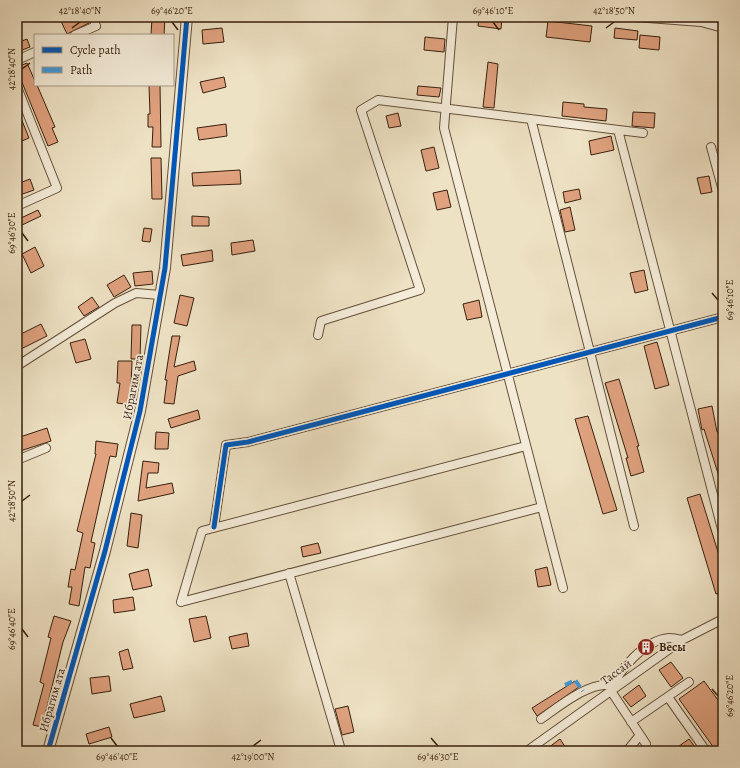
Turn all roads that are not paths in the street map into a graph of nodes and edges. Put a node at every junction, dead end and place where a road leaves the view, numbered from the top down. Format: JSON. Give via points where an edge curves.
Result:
{"nodes":[{"id":1,"x":93,"y":17,"type":"edge"},
{"id":2,"x":187,"y":17,"type":"edge"},
{"id":3,"x":453,"y":17,"type":"edge"},
{"id":4,"x":635,"y":17,"type":"edge"},
{"id":5,"x":700,"y":20,"type":"edge"},
{"id":6,"x":723,"y":28,"type":"edge"},
{"id":7,"x":77,"y":34,"type":"edge"},
{"id":8,"x":34,"y":52,"type":"edge"},
{"id":9,"x":17,"y":60,"type":"edge"},
{"id":10,"x":17,"y":87,"type":"edge"},
{"id":11,"x":445,"y":108,"type":"junction"},
{"id":12,"x":531,"y":119,"type":"junction"},
{"id":13,"x":618,"y":130,"type":"junction"},
{"id":14,"x":643,"y":133,"type":"dead end"},
{"id":15,"x":711,"y":147,"type":"dead end"},
{"id":16,"x":723,"y":191,"type":"edge"},
{"id":17,"x":17,"y":206,"type":"edge"},
{"id":18,"x":160,"y":295,"type":"junction"},
{"id":19,"x":723,"y":317,"type":"edge"},
{"id":20,"x":670,"y":331,"type":"junction"},
{"id":21,"x":318,"y":335,"type":"dead end"},
{"id":22,"x":589,"y":352,"type":"junction"},
{"id":23,"x":17,"y":366,"type":"edge"},
{"id":24,"x":507,"y":374,"type":"junction"},
{"id":25,"x":526,"y":446,"type":"junction"},
{"id":26,"x":46,"y":448,"type":"dead end"},
{"id":27,"x":17,"y":460,"type":"edge"},
{"id":28,"x":542,"y":507,"type":"junction"},
{"id":29,"x":634,"y":526,"type":"dead end"},
{"id":30,"x":214,"y":527,"type":"junction"},
{"id":31,"x":723,"y":533,"type":"edge"},
{"id":32,"x":289,"y":573,"type":"junction"},
{"id":33,"x":563,"y":588,"type":"dead end"},
{"id":34,"x":723,"y":619,"type":"edge"},
{"id":35,"x":682,"y":640,"type":"junction"},
{"id":36,"x":689,"y":682,"type":"dead end"},
{"id":37,"x":611,"y":689,"type":"junction"},
{"id":38,"x":668,"y":697,"type":"junction"},
{"id":39,"x":541,"y":719,"type":"dead end"},
{"id":40,"x":631,"y":722,"type":"junction"},
{"id":41,"x":640,"y":736,"type":"junction"},
{"id":42,"x":646,"y":744,"type":"dead end"},
{"id":43,"x":341,"y":750,"type":"dead end"},
{"id":44,"x":48,"y":751,"type":"edge"},
{"id":45,"x":527,"y":751,"type":"edge"},
{"id":46,"x":627,"y":751,"type":"edge"},
{"id":47,"x":706,"y":751,"type":"edge"}],
"edges":[{"from":1,"to":7,"type":"street","via":[[96,26]]},
{"from":2,"to":18,"type":"street","name":"Ибрагим ата","via":[[165,268]]},
{"from":3,"to":11,"type":"street"},
{"from":4,"to":5,"type":"street"},
{"from":5,"to":6,"type":"street"},
{"from":8,"to":9,"type":"street"},
{"from":10,"to":17,"type":"street","via":[[57,188]]},
{"from":11,"to":12,"type":"street"},
{"from":11,"to":21,"type":"street","via":[[378,100],[361,110],[420,290],[321,321]]},
{"from":11,"to":24,"type":"street","via":[[444,128]]},
{"from":12,"to":13,"type":"street"},
{"from":12,"to":22,"type":"street"},
{"from":13,"to":14,"type":"street"},
{"from":13,"to":20,"type":"street"},
{"from":15,"to":16,"type":"street"},
{"from":18,"to":23,"type":"street","via":[[136,293],[115,303]]},
{"from":18,"to":44,"type":"street","name":"Ибрагим ата","via":[[140,411]]},
{"from":19,"to":20,"type":"street"},
{"from":20,"to":22,"type":"street"},
{"from":20,"to":31,"type":"street"},
{"from":22,"to":24,"type":"street"},
{"from":22,"to":29,"type":"street"},
{"from":24,"to":25,"type":"street"},
{"from":24,"to":30,"type":"street","via":[[248,442],[226,445]]},
{"from":25,"to":28,"type":"street"},
{"from":25,"to":30,"type":"street"},
{"from":26,"to":27,"type":"street"},
{"from":28,"to":32,"type":"street"},
{"from":28,"to":33,"type":"street"},
{"from":30,"to":32,"type":"street","via":[[202,530],[180,602]]},
{"from":32,"to":43,"type":"street"},
{"from":34,"to":35,"type":"street","name":"Тассай"},
{"from":35,"to":37,"type":"street","name":"Тассай"},
{"from":35,"to":37,"type":"street","via":[[670,638],[655,642],[639,653],[620,672]]},
{"from":36,"to":38,"type":"street"},
{"from":37,"to":39,"type":"street","via":[[602,686],[583,691]]},
{"from":37,"to":40,"type":"street"},
{"from":37,"to":45,"type":"street","name":"Тассай"},
{"from":38,"to":40,"type":"street"},
{"from":38,"to":47,"type":"street"},
{"from":40,"to":41,"type":"street"},
{"from":41,"to":42,"type":"street"},
{"from":41,"to":46,"type":"street"}]}
